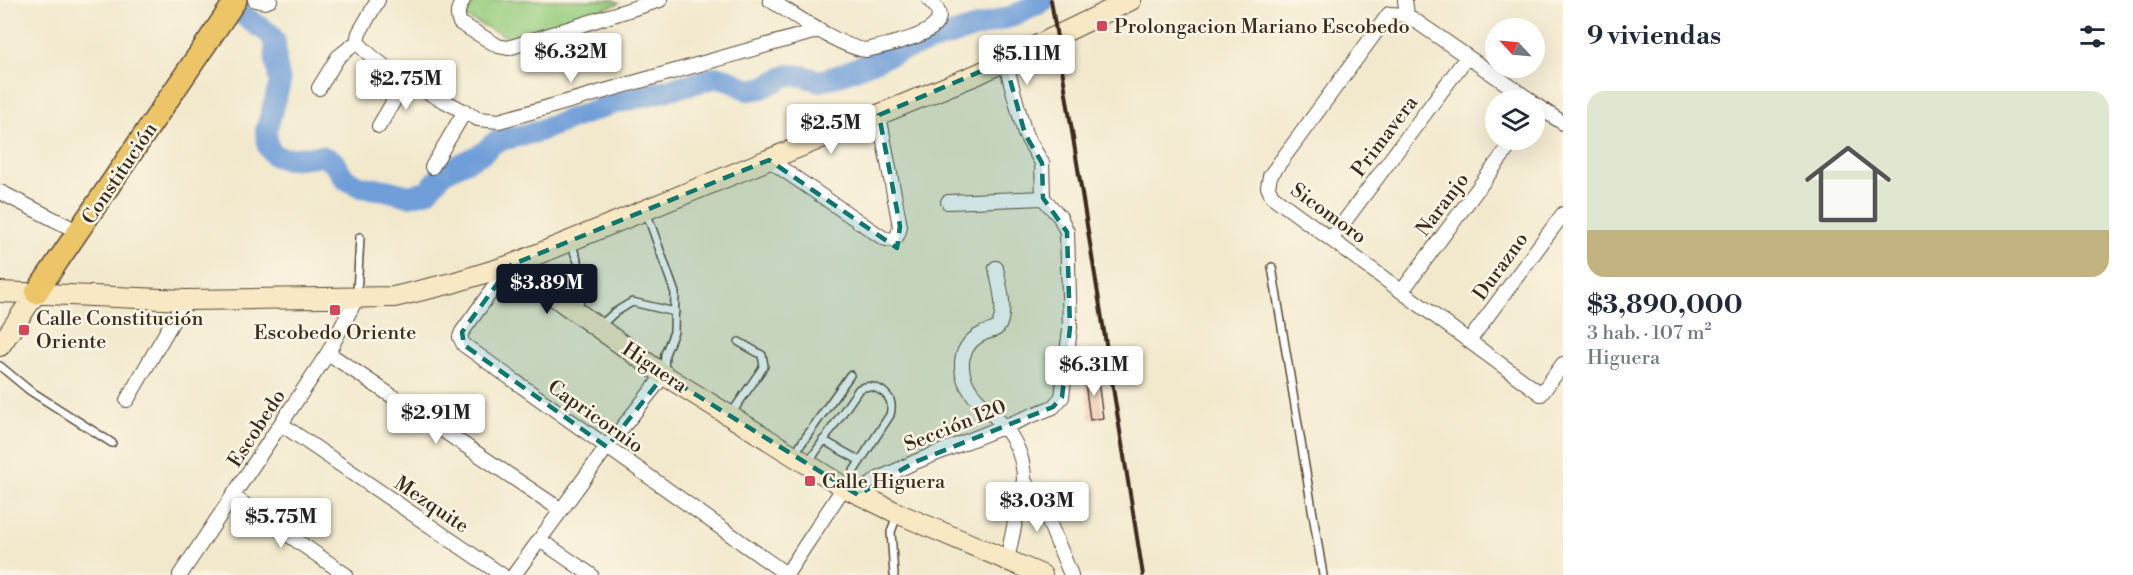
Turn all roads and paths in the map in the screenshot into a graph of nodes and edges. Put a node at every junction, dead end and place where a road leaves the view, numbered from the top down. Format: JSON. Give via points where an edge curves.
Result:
{"nodes":[{"id":1,"x":236,"y":0,"type":"edge"},
{"id":2,"x":255,"y":0,"type":"edge"},
{"id":3,"x":270,"y":0,"type":"edge"},
{"id":4,"x":378,"y":0,"type":"edge"},
{"id":5,"x":463,"y":0,"type":"edge"},
{"id":6,"x":660,"y":0,"type":"edge"},
{"id":7,"x":770,"y":0,"type":"edge"},
{"id":8,"x":1131,"y":0,"type":"edge"},
{"id":9,"x":1387,"y":0,"type":"edge"},
{"id":10,"x":1405,"y":0,"type":"edge"},
{"id":11,"x":636,"y":2,"type":"edge"},
{"id":12,"x":932,"y":3,"type":"edge"},
{"id":13,"x":1389,"y":14,"type":"junction"},
{"id":14,"x":1407,"y":15,"type":"junction"},
{"id":15,"x":820,"y":30,"type":"junction"},
{"id":16,"x":357,"y":42,"type":"junction"},
{"id":17,"x":1467,"y":57,"type":"junction"},
{"id":18,"x":1005,"y":61,"type":"junction"},
{"id":19,"x":406,"y":80,"type":"junction"},
{"id":20,"x":319,"y":88,"type":"dead end"},
{"id":21,"x":1512,"y":90,"type":"edge"},
{"id":22,"x":465,"y":111,"type":"junction"},
{"id":23,"x":1545,"y":112,"type":"edge"},
{"id":24,"x":879,"y":115,"type":"junction"},
{"id":25,"x":1563,"y":123,"type":"edge"},
{"id":26,"x":379,"y":126,"type":"dead end"},
{"id":27,"x":1507,"y":150,"type":"edge"},
{"id":28,"x":769,"y":160,"type":"junction"},
{"id":29,"x":432,"y":167,"type":"dead end"},
{"id":30,"x":0,"y":192,"type":"edge"},
{"id":31,"x":1043,"y":198,"type":"junction"},
{"id":32,"x":948,"y":202,"type":"dead end"},
{"id":33,"x":646,"y":211,"type":"junction"},
{"id":34,"x":1563,"y":214,"type":"edge"},
{"id":35,"x":79,"y":232,"type":"junction"},
{"id":36,"x":360,"y":237,"type":"dead end"},
{"id":37,"x":1332,"y":238,"type":"junction"},
{"id":38,"x":570,"y":241,"type":"junction"},
{"id":39,"x":511,"y":265,"type":"junction"},
{"id":40,"x":1272,"y":267,"type":"dead end"},
{"id":41,"x":996,"y":268,"type":"dead end"},
{"id":42,"x":1402,"y":291,"type":"junction"},
{"id":43,"x":0,"y":292,"type":"edge"},
{"id":44,"x":36,"y":292,"type":"junction"},
{"id":45,"x":356,"y":299,"type":"junction"},
{"id":46,"x":185,"y":300,"type":"junction"},
{"id":47,"x":675,"y":312,"type":"junction"},
{"id":48,"x":577,"y":314,"type":"junction"},
{"id":49,"x":597,"y":328,"type":"junction"},
{"id":50,"x":2,"y":340,"type":"edge"},
{"id":51,"x":1469,"y":341,"type":"junction"},
{"id":52,"x":739,"y":342,"type":"dead end"},
{"id":53,"x":328,"y":353,"type":"junction"},
{"id":54,"x":1563,"y":364,"type":"edge"},
{"id":55,"x":0,"y":366,"type":"edge"},
{"id":56,"x":664,"y":375,"type":"junction"},
{"id":57,"x":850,"y":375,"type":"dead end"},
{"id":58,"x":127,"y":400,"type":"dead end"},
{"id":59,"x":729,"y":416,"type":"junction"},
{"id":60,"x":281,"y":424,"type":"junction"},
{"id":61,"x":1004,"y":426,"type":"junction"},
{"id":62,"x":824,"y":440,"type":"junction"},
{"id":63,"x":112,"y":443,"type":"dead end"},
{"id":64,"x":606,"y":447,"type":"junction"},
{"id":65,"x":800,"y":460,"type":"junction"},
{"id":66,"x":860,"y":461,"type":"junction"},
{"id":67,"x":1024,"y":480,"type":"junction"},
{"id":68,"x":851,"y":491,"type":"junction"},
{"id":69,"x":234,"y":497,"type":"junction"},
{"id":70,"x":561,"y":510,"type":"junction"},
{"id":71,"x":897,"y":513,"type":"junction"},
{"id":72,"x":540,"y":540,"type":"junction"},
{"id":73,"x":1007,"y":560,"type":"junction"},
{"id":74,"x":183,"y":574,"type":"edge"},
{"id":75,"x":346,"y":575,"type":"edge"},
{"id":76,"x":502,"y":575,"type":"edge"},
{"id":77,"x":514,"y":575,"type":"edge"},
{"id":78,"x":591,"y":575,"type":"edge"},
{"id":79,"x":786,"y":575,"type":"edge"},
{"id":80,"x":894,"y":575,"type":"edge"},
{"id":81,"x":1042,"y":575,"type":"edge"},
{"id":82,"x":1071,"y":575,"type":"edge"},
{"id":83,"x":1323,"y":575,"type":"edge"}],
"edges":[{"from":1,"to":35,"type":"main road","name":"Constitución"},
{"from":2,"to":3,"type":"street"},
{"from":4,"to":16,"type":"street","via":[[358,33]]},
{"from":5,"to":11,"type":"street","via":[[458,8],[460,23],[507,48]]},
{"from":6,"to":11,"type":"street"},
{"from":7,"to":15,"type":"street"},
{"from":8,"to":18,"type":"main road"},
{"from":9,"to":13,"type":"street"},
{"from":10,"to":14,"type":"street"},
{"from":12,"to":15,"type":"street","via":[[939,15],[932,28],[917,37],[866,50]]},
{"from":13,"to":14,"type":"street"},
{"from":13,"to":37,"type":"street","name":"Sicomoro","via":[[1270,176],[1268,188],[1272,196]]},
{"from":14,"to":17,"type":"street"},
{"from":15,"to":22,"type":"street","via":[[499,121],[478,119]]},
{"from":16,"to":19,"type":"street"},
{"from":16,"to":20,"type":"street","via":[[338,57]]},
{"from":17,"to":21,"type":"street"},
{"from":17,"to":37,"type":"street","name":"Primavera"},
{"from":18,"to":24,"type":"main road"},
{"from":18,"to":31,"type":"street","via":[[1024,134],[1041,163]]},
{"from":19,"to":22,"type":"street"},
{"from":19,"to":26,"type":"street"},
{"from":22,"to":29,"type":"street"},
{"from":23,"to":25,"type":"street"},
{"from":24,"to":28,"type":"main road"},
{"from":24,"to":28,"type":"street","via":[[900,226],[895,240],[883,238]]},
{"from":27,"to":42,"type":"street","name":"Naranjo"},
{"from":28,"to":33,"type":"main road"},
{"from":30,"to":35,"type":"street"},
{"from":31,"to":32,"type":"street"},
{"from":31,"to":61,"type":"street","name":"Sección I20","via":[[1067,232],[1070,328],[1065,384],[1062,397],[1053,407]]},
{"from":33,"to":38,"type":"main road"},
{"from":33,"to":47,"type":"lane","via":[[675,293]]},
{"from":34,"to":51,"type":"street","name":"Durazno"},
{"from":35,"to":44,"type":"main road","name":"Constitución"},
{"from":36,"to":45,"type":"lane"},
{"from":37,"to":42,"type":"street","name":"Sicomoro"},
{"from":38,"to":39,"type":"main road"},
{"from":38,"to":48,"type":"lane","via":[[584,283]]},
{"from":39,"to":45,"type":"main road","via":[[394,297]]},
{"from":39,"to":48,"type":"main road","name":"Higuera"},
{"from":39,"to":64,"type":"street","name":"Capricornio","via":[[462,332],[461,341]]},
{"from":40,"to":83,"type":"lane"},
{"from":41,"to":61,"type":"street","via":[[1003,311],[999,325],[969,343],[962,369],[968,390]]},
{"from":42,"to":51,"type":"street","name":"Sicomoro"},
{"from":43,"to":44,"type":"main road"},
{"from":44,"to":46,"type":"main road"},
{"from":44,"to":50,"type":"main road","name":"Constitución"},
{"from":45,"to":46,"type":"main road"},
{"from":45,"to":53,"type":"street","name":"Escobedo"},
{"from":46,"to":58,"type":"street"},
{"from":47,"to":49,"type":"lane","via":[[632,302]]},
{"from":47,"to":56,"type":"lane"},
{"from":48,"to":49,"type":"main road","name":"Higuera"},
{"from":49,"to":56,"type":"main road","name":"Higuera"},
{"from":51,"to":54,"type":"street","name":"Sicomoro","via":[[1541,394]]},
{"from":52,"to":59,"type":"lane","via":[[762,356],[764,366]]},
{"from":53,"to":60,"type":"street","name":"Escobedo"},
{"from":53,"to":70,"type":"street"},
{"from":55,"to":63,"type":"lane","via":[[29,390]]},
{"from":56,"to":59,"type":"main road","name":"Higuera"},
{"from":56,"to":64,"type":"street"},
{"from":57,"to":65,"type":"lane"},
{"from":59,"to":65,"type":"main road","name":"Higuera"},
{"from":60,"to":69,"type":"street","name":"Escobedo"},
{"from":60,"to":76,"type":"street","name":"Mezquite"},
{"from":61,"to":67,"type":"street","via":[[1018,447]]},
{"from":61,"to":68,"type":"street","name":"Sección I20"},
{"from":62,"to":65,"type":"lane"},
{"from":62,"to":66,"type":"lane"},
{"from":62,"to":66,"type":"lane","via":[[859,389],[875,387],[890,400],[890,415]]},
{"from":64,"to":70,"type":"street"},
{"from":64,"to":79,"type":"street","name":"Capricornio"},
{"from":65,"to":68,"type":"main road","name":"Higuera"},
{"from":66,"to":68,"type":"lane"},
{"from":67,"to":73,"type":"street"},
{"from":67,"to":82,"type":"street","via":[[1049,522]]},
{"from":68,"to":71,"type":"main road","name":"Higuera"},
{"from":68,"to":79,"type":"street"},
{"from":69,"to":74,"type":"street","name":"Escobedo"},
{"from":69,"to":75,"type":"street"},
{"from":70,"to":72,"type":"street"},
{"from":71,"to":73,"type":"main road","name":"Higuera"},
{"from":71,"to":80,"type":"lane","via":[[891,532]]},
{"from":72,"to":77,"type":"street"},
{"from":72,"to":78,"type":"street"},
{"from":73,"to":81,"type":"main road","name":"Higuera"}]}
